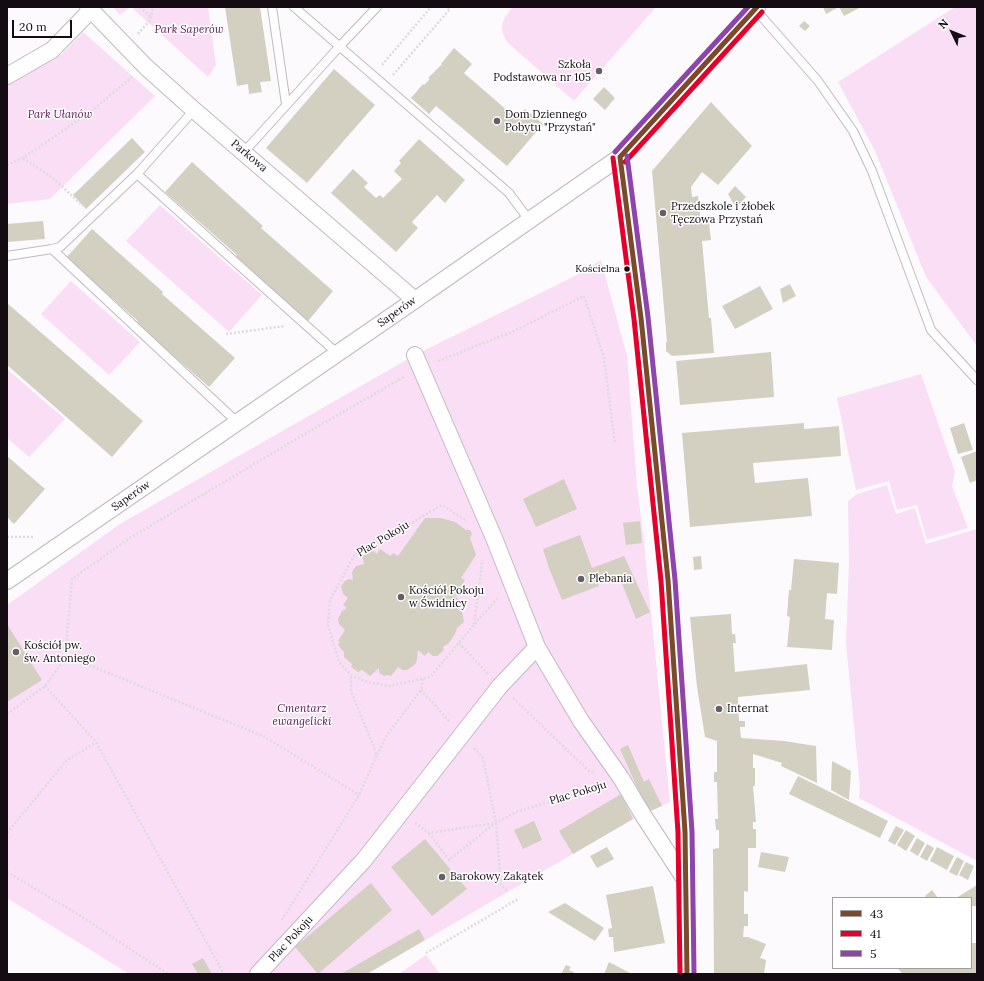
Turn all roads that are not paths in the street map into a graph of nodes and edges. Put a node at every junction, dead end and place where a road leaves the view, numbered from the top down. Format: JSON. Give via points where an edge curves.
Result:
{"nodes":[{"id":1,"x":272,"y":7,"type":"edge"},
{"id":2,"x":294,"y":7,"type":"edge"},
{"id":3,"x":377,"y":7,"type":"edge"},
{"id":4,"x":756,"y":8,"type":"edge"},
{"id":5,"x":90,"y":9,"type":"edge"},
{"id":6,"x":339,"y":47,"type":"junction"},
{"id":7,"x":7,"y":76,"type":"edge"},
{"id":8,"x":286,"y":104,"type":"junction"},
{"id":9,"x":194,"y":110,"type":"junction"},
{"id":10,"x":244,"y":152,"type":"junction"},
{"id":11,"x":620,"y":157,"type":"junction"},
{"id":12,"x":138,"y":174,"type":"junction"},
{"id":13,"x":530,"y":220,"type":"junction"},
{"id":14,"x":52,"y":249,"type":"junction"},
{"id":15,"x":7,"y":256,"type":"edge"},
{"id":16,"x":415,"y":300,"type":"junction"},
{"id":17,"x":337,"y":353,"type":"junction"},
{"id":18,"x":418,"y":361,"type":"road end"},
{"id":19,"x":977,"y":380,"type":"edge"},
{"id":20,"x":237,"y":422,"type":"junction"},
{"id":21,"x":7,"y":581,"type":"edge"},
{"id":22,"x":537,"y":647,"type":"junction"},
{"id":23,"x":686,"y":882,"type":"junction"},
{"id":24,"x":258,"y":974,"type":"edge"},
{"id":25,"x":687,"y":974,"type":"edge"}],
"edges":[{"from":1,"to":8,"type":"lane"},
{"from":2,"to":6,"type":"lane"},
{"from":3,"to":6,"type":"lane"},
{"from":4,"to":11,"type":"street","name":"Saperów"},
{"from":4,"to":19,"type":"lane","via":[[818,81],[853,131],[872,171],[931,330]]},
{"from":5,"to":7,"type":"street","via":[[52,50]]},
{"from":5,"to":9,"type":"street","name":"Parkowa","via":[[146,67]]},
{"from":6,"to":8,"type":"lane"},
{"from":6,"to":13,"type":"lane","via":[[509,193]]},
{"from":8,"to":10,"type":"lane"},
{"from":9,"to":10,"type":"street","name":"Parkowa"},
{"from":9,"to":12,"type":"lane"},
{"from":10,"to":16,"type":"street","name":"Parkowa"},
{"from":11,"to":13,"type":"street","name":"Saperów"},
{"from":11,"to":23,"type":"street","via":[[642,326],[668,580]]},
{"from":12,"to":14,"type":"lane","via":[[60,246]]},
{"from":12,"to":17,"type":"lane"},
{"from":13,"to":16,"type":"street","name":"Saperów"},
{"from":14,"to":15,"type":"lane"},
{"from":14,"to":20,"type":"lane"},
{"from":16,"to":17,"type":"street","name":"Saperów"},
{"from":17,"to":20,"type":"street","name":"Saperów"},
{"from":18,"to":22,"type":"street","name":"Plac Pokoju","via":[[494,538]]},
{"from":20,"to":21,"type":"street","name":"Saperów"},
{"from":22,"to":23,"type":"street","name":"Plac Pokoju","via":[[581,721]]},
{"from":22,"to":24,"type":"street","name":"Plac Pokoju","via":[[500,686],[364,860]]},
{"from":23,"to":25,"type":"street"}]}
